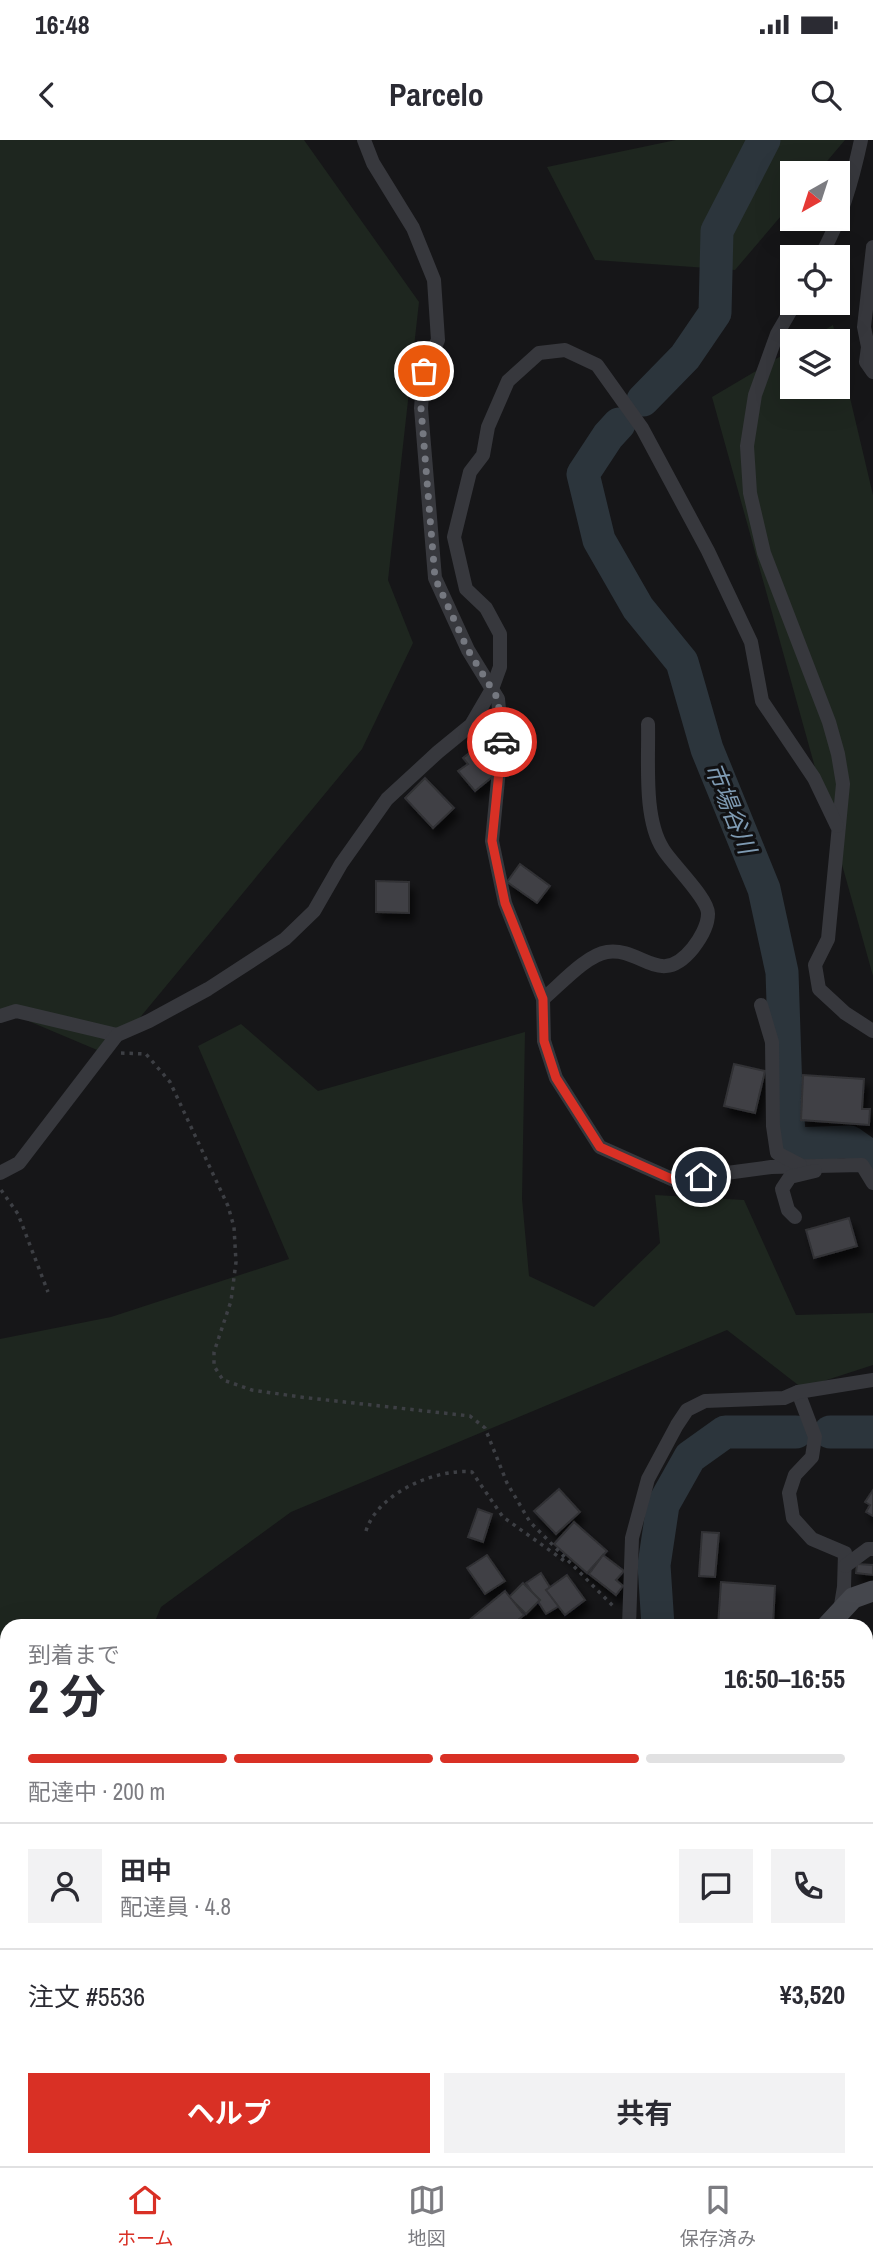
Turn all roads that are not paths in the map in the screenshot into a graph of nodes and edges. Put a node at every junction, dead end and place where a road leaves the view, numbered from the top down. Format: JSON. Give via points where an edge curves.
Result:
{"nodes":[{"id":1,"x":365,"y":140,"type":"edge"},
{"id":2,"x":861,"y":140,"type":"edge"},
{"id":3,"x":827,"y":245,"type":"edge"},
{"id":4,"x":873,"y":247,"type":"edge"},
{"id":5,"x":788,"y":315,"type":"edge"},
{"id":6,"x":873,"y":372,"type":"edge"},
{"id":7,"x":492,"y":689,"type":"junction"},
{"id":8,"x":648,"y":724,"type":"dead end"},
{"id":9,"x":837,"y":826,"type":"junction"},
{"id":10,"x":543,"y":999,"type":"junction"},
{"id":11,"x":761,"y":1005,"type":"dead end"},
{"id":12,"x":0,"y":1016,"type":"edge"},
{"id":13,"x":873,"y":1031,"type":"edge"},
{"id":14,"x":117,"y":1035,"type":"junction"},
{"id":15,"x":841,"y":1165,"type":"junction"},
{"id":16,"x":801,"y":1166,"type":"junction"},
{"id":17,"x":0,"y":1173,"type":"edge"},
{"id":18,"x":873,"y":1183,"type":"edge"},
{"id":19,"x":795,"y":1217,"type":"dead end"},
{"id":20,"x":873,"y":1380,"type":"edge"},
{"id":21,"x":798,"y":1392,"type":"junction"},
{"id":22,"x":873,"y":1549,"type":"edge"},
{"id":23,"x":845,"y":1566,"type":"junction"},
{"id":24,"x":873,"y":1591,"type":"edge"},
{"id":25,"x":629,"y":1619,"type":"edge"},
{"id":26,"x":834,"y":1619,"type":"edge"}],
"edges":[{"from":1,"to":7,"type":"street","via":[[373,163],[413,228],[434,280],[438,340],[424,371],[421,408],[435,578],[468,650]]},
{"from":2,"to":3,"type":"street","via":[[849,194]]},
{"from":4,"to":6,"type":"street","via":[[864,327],[866,362]]},
{"from":5,"to":9,"type":"street","via":[[755,395],[747,446],[750,493],[764,552],[838,754],[843,784]]},
{"from":7,"to":9,"type":"street","via":[[500,667],[500,634],[486,608],[466,589],[454,537],[470,472],[483,455],[488,427],[508,381],[539,352],[565,350],[597,365],[642,428],[751,642],[762,701],[814,778]]},
{"from":7,"to":10,"type":"street","via":[[498,699],[502,739],[492,841],[505,903]]},
{"from":7,"to":14,"type":"street","via":[[471,725],[387,799],[314,911],[285,939],[208,989]]},
{"from":8,"to":10,"type":"street","via":[[655,831],[661,847],[705,902],[708,914],[699,940],[686,957],[670,966],[653,966],[628,954],[607,952],[592,957]]},
{"from":9,"to":13,"type":"street","via":[[828,939],[815,965],[819,989]]},
{"from":10,"to":16,"type":"street","via":[[544,1041],[556,1078],[600,1147],[674,1180]]},
{"from":11,"to":16,"type":"street","via":[[772,1042],[777,1153]]},
{"from":12,"to":14,"type":"street","via":[[16,1011]]},
{"from":14,"to":17,"type":"street","via":[[19,1163]]},
{"from":15,"to":16,"type":"street"},
{"from":15,"to":18,"type":"street","via":[[862,1165]]},
{"from":15,"to":19,"type":"street","via":[[790,1177],[782,1189]]},
{"from":20,"to":21,"type":"street"},
{"from":21,"to":23,"type":"street","via":[[815,1437],[812,1457],[795,1475],[789,1493],[793,1518],[812,1539],[845,1553]]},
{"from":21,"to":25,"type":"street","via":[[784,1398],[705,1401],[687,1410],[648,1479],[632,1538]]},
{"from":22,"to":23,"type":"street"},
{"from":23,"to":26,"type":"street"},
{"from":24,"to":26,"type":"main road","via":[[853,1598]]}]}
